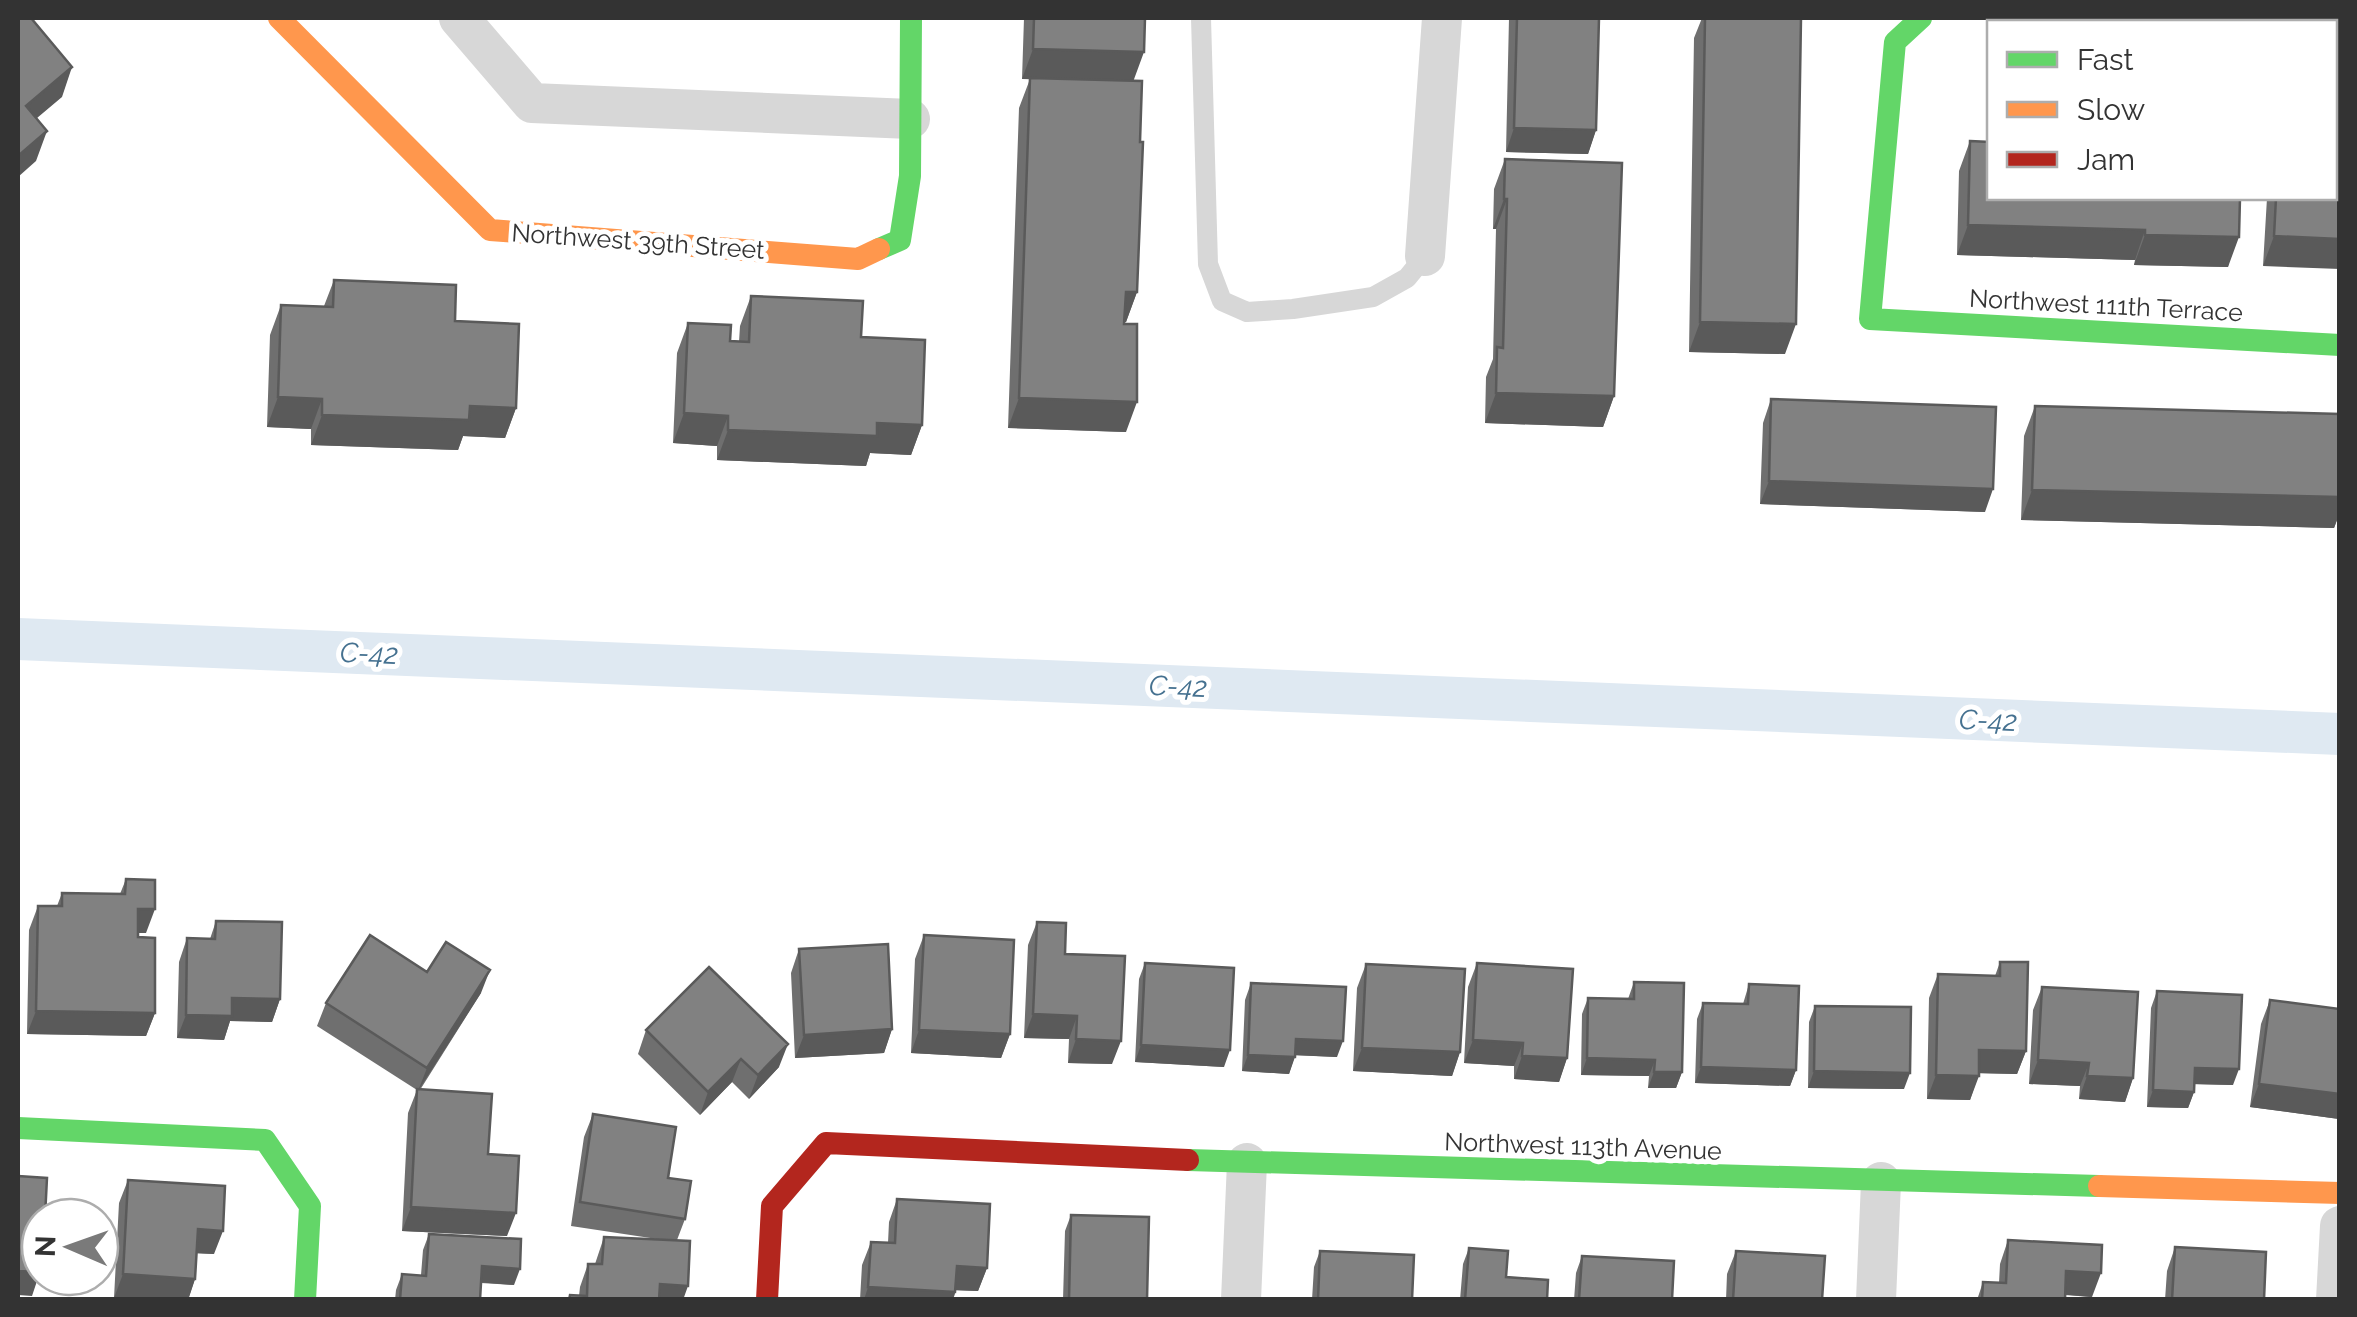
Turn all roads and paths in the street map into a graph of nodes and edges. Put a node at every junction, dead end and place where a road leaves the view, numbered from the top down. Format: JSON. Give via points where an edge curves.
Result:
{"nodes":[{"id":1,"x":279,"y":18,"type":"edge"},
{"id":2,"x":459,"y":18,"type":"edge"},
{"id":3,"x":911,"y":18,"type":"edge"},
{"id":4,"x":1201,"y":18,"type":"edge"},
{"id":5,"x":1442,"y":18,"type":"edge"},
{"id":6,"x":1921,"y":18,"type":"edge"},
{"id":7,"x":910,"y":119,"type":"junction"},
{"id":8,"x":1425,"y":256,"type":"joint"},
{"id":9,"x":2340,"y":345,"type":"edge"},
{"id":10,"x":18,"y":1128,"type":"edge"},
{"id":11,"x":1247,"y":1163,"type":"junction"},
{"id":12,"x":1882,"y":1182,"type":"junction"},
{"id":13,"x":2340,"y":1193,"type":"edge"},
{"id":14,"x":2340,"y":1226,"type":"edge"},
{"id":15,"x":305,"y":1300,"type":"edge"},
{"id":16,"x":767,"y":1300,"type":"edge"},
{"id":17,"x":1240,"y":1300,"type":"edge"},
{"id":18,"x":1876,"y":1300,"type":"edge"},
{"id":19,"x":2336,"y":1300,"type":"edge"}],
"edges":[{"from":1,"to":7,"type":"street","name":"Northwest 39th Street","via":[[490,230],[858,258],[900,240]]},
{"from":2,"to":7,"type":"street","via":[[532,103]]},
{"from":3,"to":7,"type":"street","name":"Northwest 39th Street"},
{"from":4,"to":8,"type":"lane","via":[[1208,264],[1222,301],[1247,312],[1373,296],[1406,278]]},
{"from":5,"to":8,"type":"street"},
{"from":6,"to":9,"type":"street","name":"Northwest 111th Terrace","via":[[1895,42],[1870,319]]},
{"from":10,"to":15,"type":"street","via":[[266,1140],[310,1206]]},
{"from":11,"to":12,"type":"street","name":"Northwest 113th Avenue"},
{"from":11,"to":16,"type":"street","name":"Northwest 113th Avenue","via":[[826,1144],[772,1206]]},
{"from":11,"to":17,"type":"street"},
{"from":12,"to":13,"type":"street","name":"Northwest 113th Avenue"},
{"from":12,"to":18,"type":"street"},
{"from":14,"to":19,"type":"street"}]}
